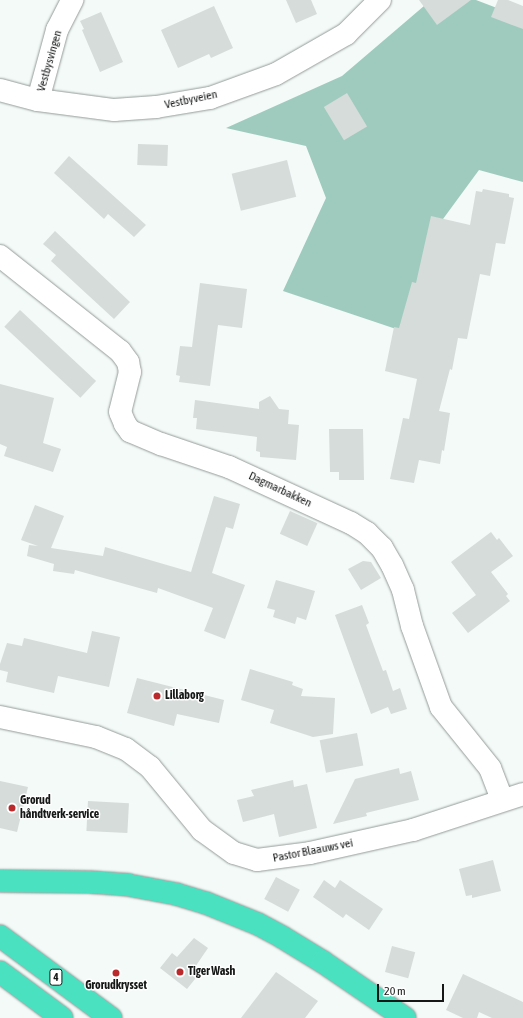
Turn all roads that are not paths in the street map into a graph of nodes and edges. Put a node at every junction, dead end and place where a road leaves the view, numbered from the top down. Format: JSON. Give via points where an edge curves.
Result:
{"nodes":[{"id":1,"x":72,"y":0,"type":"edge"},
{"id":2,"x":380,"y":0,"type":"edge"},
{"id":3,"x":0,"y":90,"type":"edge"},
{"id":4,"x":38,"y":100,"type":"junction"},
{"id":5,"x":0,"y":256,"type":"edge"},
{"id":6,"x":0,"y":717,"type":"edge"},
{"id":7,"x":523,"y":794,"type":"edge"},
{"id":8,"x":502,"y":800,"type":"junction"},
{"id":9,"x":0,"y":881,"type":"edge"},
{"id":10,"x":0,"y":936,"type":"edge"},
{"id":11,"x":0,"y":972,"type":"edge"},
{"id":12,"x":62,"y":1018,"type":"edge"},
{"id":13,"x":111,"y":1018,"type":"edge"},
{"id":14,"x":405,"y":1018,"type":"edge"}],
"edges":[{"from":1,"to":4,"type":"street","name":"Vestbysvingen","via":[[57,30]]},
{"from":2,"to":4,"type":"street","name":"Vestbyveien","via":[[346,34],[276,74],[210,98],[156,107],[114,110]]},
{"from":3,"to":4,"type":"street","name":"Vestbyveien"},
{"from":5,"to":8,"type":"street","name":"Dagmarbakken","via":[[120,351],[128,362],[130,372],[120,412],[124,424],[130,431],[228,467],[351,523],[367,533],[382,548],[403,590],[412,626],[441,707],[490,768]]},
{"from":6,"to":8,"type":"street","name":"Pastor Blaauws vei","via":[[96,737],[126,750],[150,767],[206,834],[234,853],[257,860],[310,853],[413,830]]},
{"from":7,"to":8,"type":"street","name":"Pastor Blaauws vei"},
{"from":9,"to":14,"type":"highway","via":[[128,885],[176,894],[206,903],[258,924],[282,937]]},
{"from":10,"to":13,"type":"highway","number":"4"},
{"from":11,"to":12,"type":"highway","number":"4"}]}
